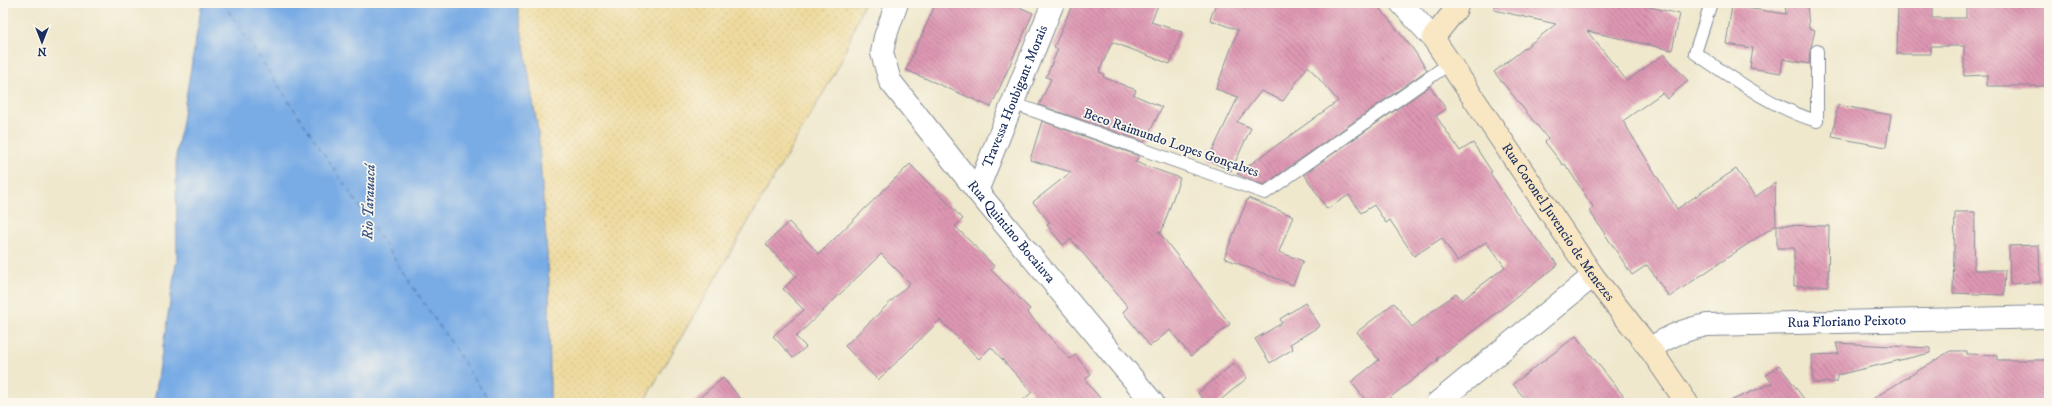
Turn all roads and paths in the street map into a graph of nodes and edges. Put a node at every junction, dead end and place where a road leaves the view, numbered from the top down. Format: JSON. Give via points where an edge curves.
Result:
{"nodes":[{"id":1,"x":897,"y":3,"type":"edge"},
{"id":2,"x":1053,"y":3,"type":"edge"},
{"id":3,"x":1401,"y":3,"type":"edge"},
{"id":4,"x":1458,"y":3,"type":"edge"},
{"id":5,"x":1711,"y":3,"type":"edge"},
{"id":6,"x":1433,"y":38,"type":"junction"},
{"id":7,"x":1817,"y":51,"type":"dead end"},
{"id":8,"x":1450,"y":63,"type":"junction"},
{"id":9,"x":1012,"y":103,"type":"junction"},
{"id":10,"x":977,"y":191,"type":"junction"},
{"id":11,"x":1593,"y":276,"type":"junction"},
{"id":12,"x":2049,"y":317,"type":"edge"},
{"id":13,"x":1650,"y":349,"type":"junction"},
{"id":14,"x":1153,"y":403,"type":"edge"},
{"id":15,"x":1437,"y":403,"type":"edge"},
{"id":16,"x":1687,"y":403,"type":"edge"}],
"edges":[{"from":1,"to":10,"type":"street","name":"Rua Quintino Bocaiuva","via":[[882,53],[890,81]]},
{"from":2,"to":9,"type":"street","name":"Travessa Houbigant Morais"},
{"from":3,"to":6,"type":"street"},
{"from":4,"to":6,"type":"street"},
{"from":5,"to":7,"type":"lane","via":[[1695,53],[1741,84],[1802,117],[1817,121]]},
{"from":6,"to":8,"type":"street","name":"Rua Coronel Juvencio de Menezes"},
{"from":8,"to":9,"type":"lane","name":"Beco Raimundo Lopes Gonçalves","via":[[1265,192]]},
{"from":8,"to":11,"type":"street","name":"Rua Coronel Juvencio de Menezes"},
{"from":9,"to":10,"type":"street","name":"Travessa Houbigant Morais"},
{"from":10,"to":14,"type":"street","name":"Rua Quintino Bocaiuva"},
{"from":11,"to":13,"type":"street","name":"Rua Coronel Juvencio de Menezes"},
{"from":11,"to":15,"type":"street"},
{"from":12,"to":13,"type":"street","name":"Rua Floriano Peixoto","via":[[1707,325],[1671,335]]},
{"from":13,"to":16,"type":"street","name":"Rua Coronel Juvencio de Menezes"}]}
